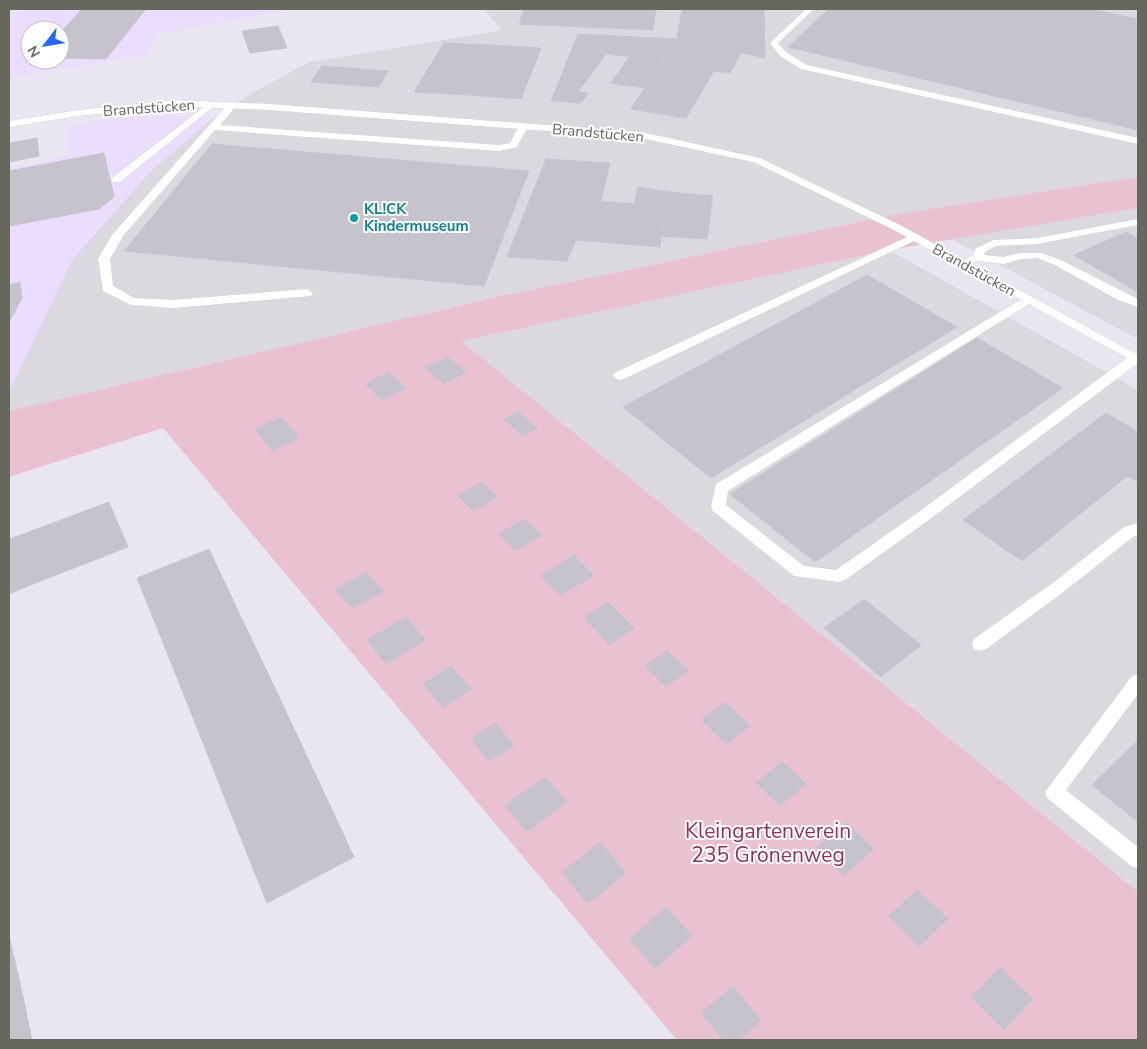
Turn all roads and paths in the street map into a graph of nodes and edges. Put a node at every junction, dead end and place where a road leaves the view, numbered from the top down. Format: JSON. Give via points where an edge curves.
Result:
{"nodes":[{"id":1,"x":810,"y":9,"type":"edge"},
{"id":2,"x":210,"y":105,"type":"junction"},
{"id":3,"x":232,"y":106,"type":"junction"},
{"id":4,"x":9,"y":124,"type":"edge"},
{"id":5,"x":522,"y":126,"type":"junction"},
{"id":6,"x":213,"y":127,"type":"junction"},
{"id":7,"x":1138,"y":141,"type":"edge"},
{"id":8,"x":116,"y":180,"type":"dead end"},
{"id":9,"x":1138,"y":222,"type":"edge"},
{"id":10,"x":914,"y":237,"type":"junction"},
{"id":11,"x":978,"y":257,"type":"junction"},
{"id":12,"x":963,"y":264,"type":"junction"},
{"id":13,"x":307,"y":294,"type":"dead end"},
{"id":14,"x":1028,"y":299,"type":"junction"},
{"id":15,"x":1138,"y":303,"type":"edge"},
{"id":16,"x":1137,"y":359,"type":"edge"},
{"id":17,"x":619,"y":376,"type":"dead end"},
{"id":18,"x":1138,"y":529,"type":"edge"},
{"id":19,"x":980,"y":644,"type":"dead end"},
{"id":20,"x":1138,"y":681,"type":"edge"},
{"id":21,"x":1138,"y":859,"type":"edge"}],
"edges":[{"from":1,"to":7,"type":"street","via":[[774,44],[787,58],[804,67]]},
{"from":2,"to":3,"type":"street","name":"Brandstücken"},
{"from":2,"to":4,"type":"street","name":"Brandstücken","via":[[174,103]]},
{"from":2,"to":8,"type":"street"},
{"from":3,"to":5,"type":"street","name":"Brandstücken"},
{"from":3,"to":6,"type":"street"},
{"from":5,"to":6,"type":"street","via":[[514,144],[499,148]]},
{"from":5,"to":10,"type":"street","name":"Brandstücken","via":[[641,135],[756,160]]},
{"from":6,"to":13,"type":"street","via":[[118,235],[104,259],[107,288],[131,301],[174,304]]},
{"from":9,"to":11,"type":"street","via":[[1037,241],[994,243],[980,250]]},
{"from":10,"to":12,"type":"street","name":"Brandstücken"},
{"from":10,"to":17,"type":"street"},
{"from":11,"to":12,"type":"street"},
{"from":11,"to":15,"type":"street","via":[[1004,261],[1038,255]]},
{"from":12,"to":14,"type":"street","name":"Brandstücken"},
{"from":14,"to":16,"type":"street","name":"Brandstücken"},
{"from":14,"to":16,"type":"street","via":[[721,488],[718,507],[800,572],[839,576]]},
{"from":18,"to":19,"type":"street","via":[[1129,531]]},
{"from":20,"to":21,"type":"street","via":[[1054,792]]}]}
